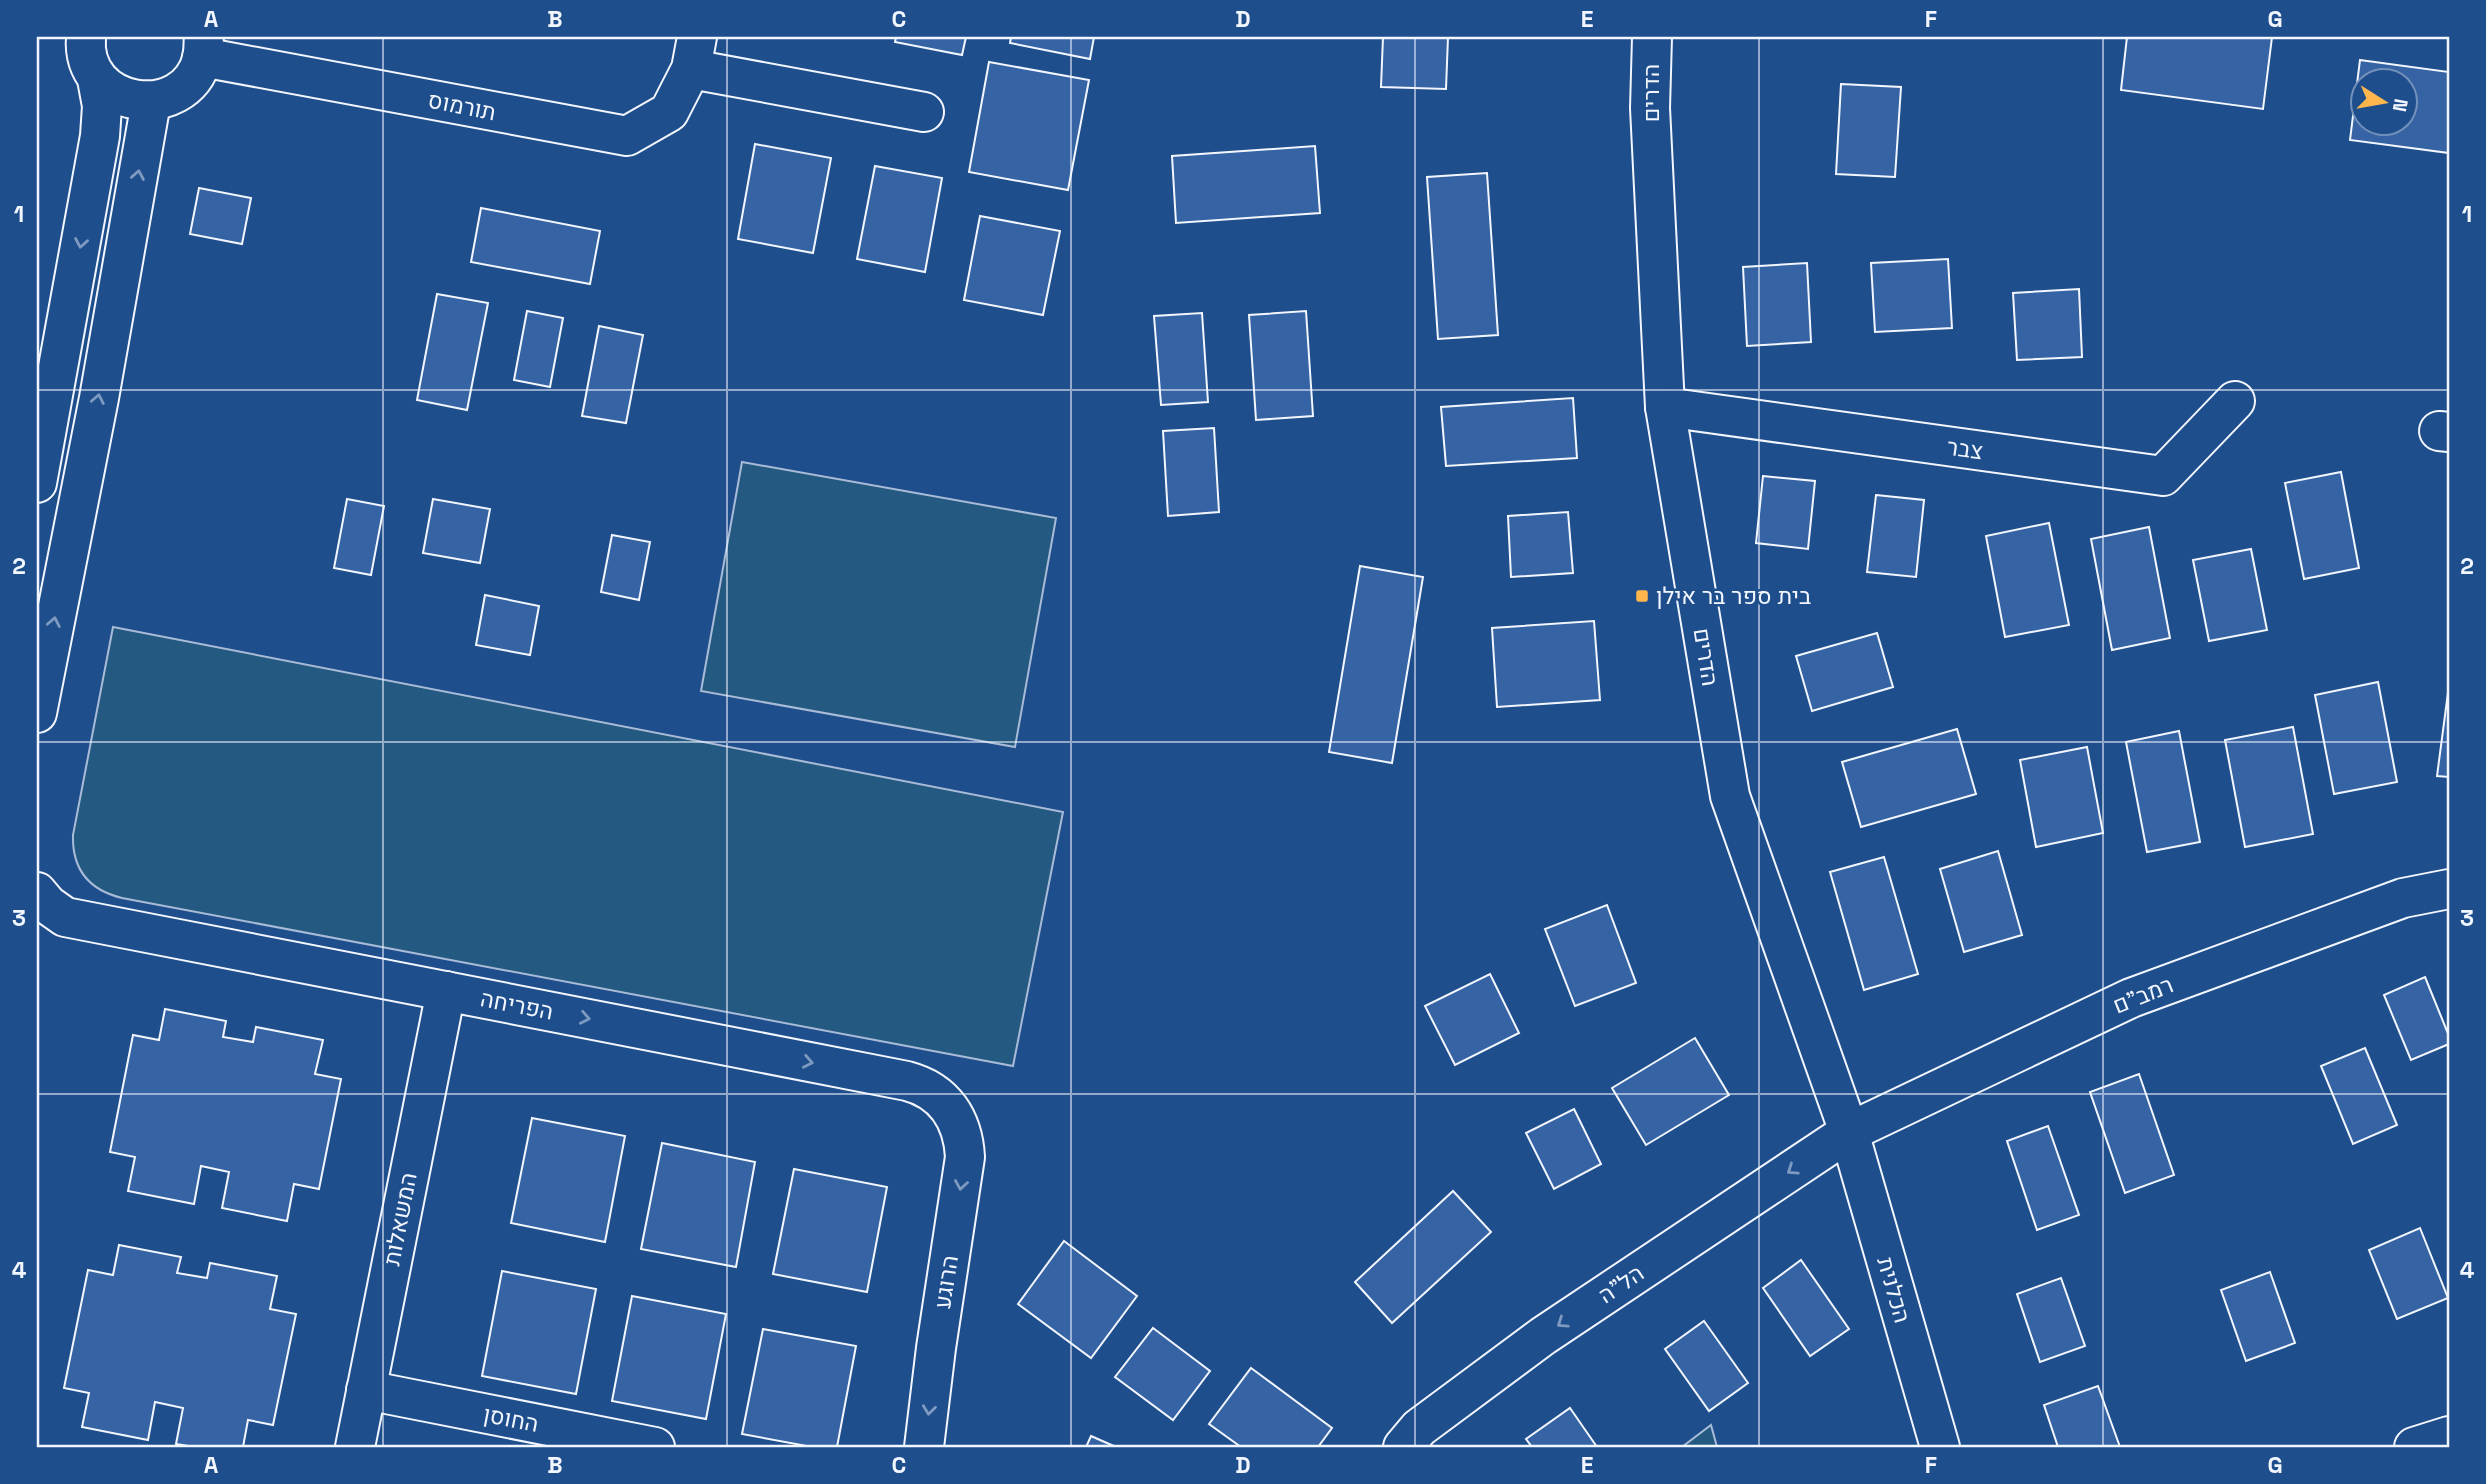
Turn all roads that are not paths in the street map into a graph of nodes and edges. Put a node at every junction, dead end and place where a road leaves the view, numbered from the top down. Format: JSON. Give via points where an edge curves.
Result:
{"nodes":[{"id":1,"x":1651,"y":37,"type":"edge"},
{"id":2,"x":81,"y":38,"type":"edge"},
{"id":3,"x":203,"y":47,"type":"edge"},
{"id":4,"x":694,"y":53,"type":"edge"},
{"id":5,"x":97,"y":79,"type":"junction"},
{"id":6,"x":151,"y":102,"type":"junction"},
{"id":7,"x":924,"y":112,"type":"dead end"},
{"id":8,"x":46,"y":389,"type":"edge"},
{"id":9,"x":2235,"y":401,"type":"dead end"},
{"id":10,"x":1665,"y":407,"type":"junction"},
{"id":11,"x":37,"y":482,"type":"edge"},
{"id":12,"x":37,"y":713,"type":"edge"},
{"id":13,"x":2449,"y":888,"type":"edge"},
{"id":14,"x":37,"y":892,"type":"edge"},
{"id":15,"x":51,"y":922,"type":"edge"},
{"id":16,"x":446,"y":991,"type":"junction"},
{"id":17,"x":957,"y":1118,"type":"joint"},
{"id":18,"x":1849,"y":1132,"type":"junction"},
{"id":19,"x":366,"y":1390,"type":"junction"},
{"id":20,"x":2449,"y":1436,"type":"edge"},
{"id":21,"x":355,"y":1447,"type":"edge"},
{"id":22,"x":655,"y":1447,"type":"edge"},
{"id":23,"x":924,"y":1447,"type":"edge"},
{"id":24,"x":1403,"y":1447,"type":"edge"},
{"id":25,"x":1940,"y":1447,"type":"edge"},
{"id":26,"x":2414,"y":1447,"type":"edge"}],
"edges":[{"from":1,"to":10,"type":"street","name":"הדרים","via":[[1650,108]]},
{"from":2,"to":5,"type":"street"},
{"from":3,"to":4,"type":"street","name":"תורמוס","via":[[627,136],[669,112]]},
{"from":3,"to":6,"type":"street","via":[[189,82]]},
{"from":4,"to":7,"type":"street","name":"תורמוס"},
{"from":5,"to":6,"type":"street","via":[[114,94]]},
{"from":5,"to":8,"type":"street","one_way":true,"via":[[102,106],[100,136]]},
{"from":12,"to":6,"type":"street","one_way":true},
{"from":8,"to":11,"type":"street"},
{"from":9,"to":10,"type":"street","name":"צבר","via":[[2163,476]]},
{"from":10,"to":18,"type":"street","name":"הדרים","via":[[1730,796]]},
{"from":13,"to":18,"type":"street","name":"רמב\"ם","via":[[2403,898],[2131,998]]},
{"from":14,"to":15,"type":"street","name":"הפריחה","via":[[48,905]]},
{"from":15,"to":16,"type":"street","name":"הפריחה"},
{"from":16,"to":17,"type":"street","name":"הפריחה","one_way":true,"via":[[907,1081],[934,1093]]},
{"from":16,"to":19,"type":"street","name":"המשאלות"},
{"from":17,"to":23,"type":"street","name":"הרוגע","one_way":true,"via":[[964,1165]]},
{"from":18,"to":24,"type":"street","name":"הל\"ה","one_way":true,"via":[[1543,1336],[1419,1428]]},
{"from":18,"to":25,"type":"street","name":"הכלנית"},
{"from":19,"to":21,"type":"street","name":"המשאלות"},
{"from":19,"to":22,"type":"street","name":"החוסן"},
{"from":20,"to":26,"type":"street"}]}
